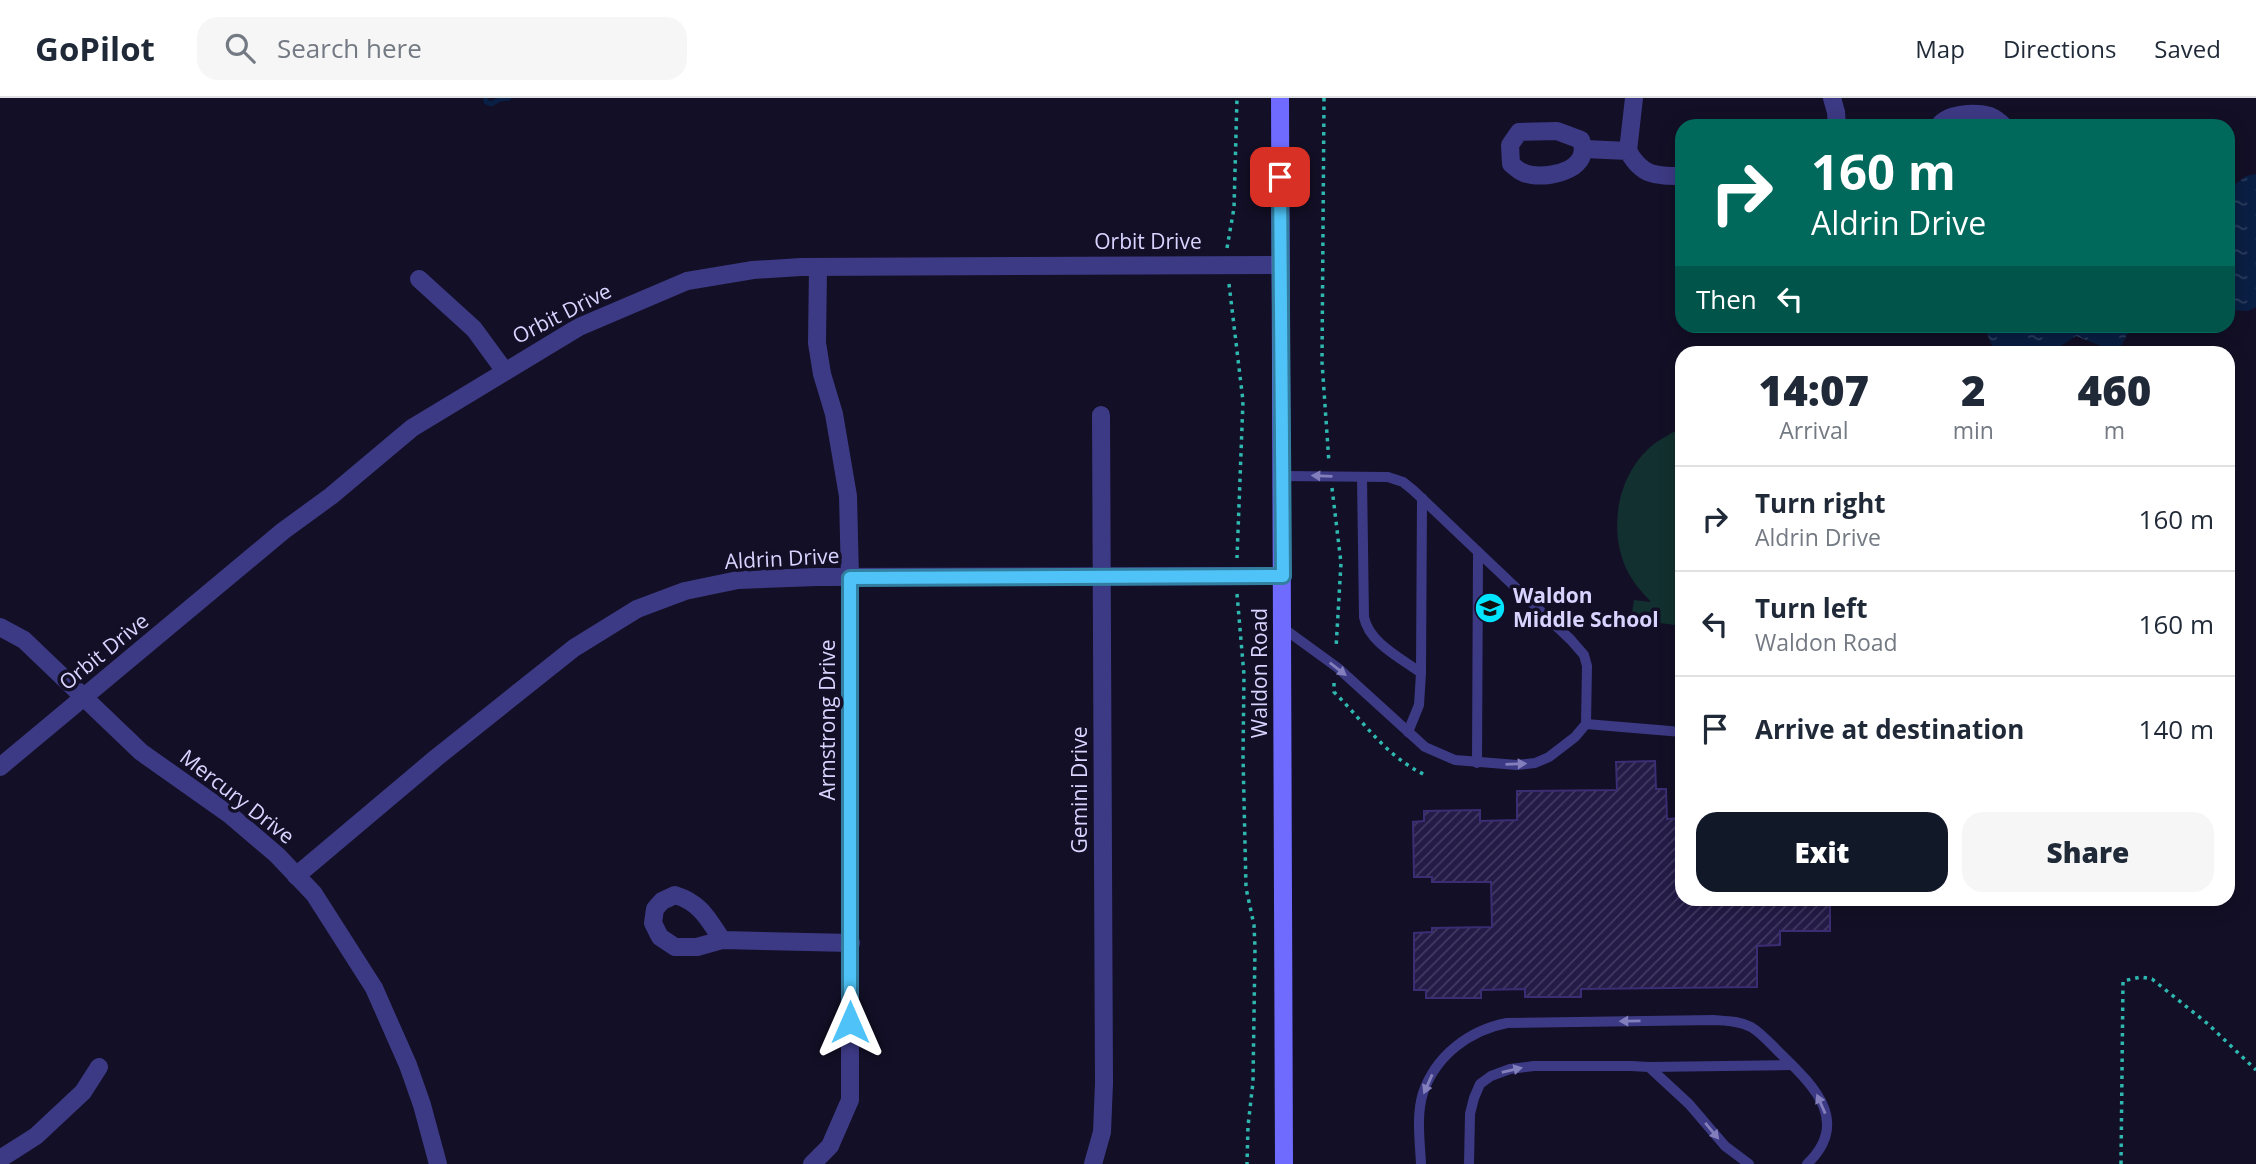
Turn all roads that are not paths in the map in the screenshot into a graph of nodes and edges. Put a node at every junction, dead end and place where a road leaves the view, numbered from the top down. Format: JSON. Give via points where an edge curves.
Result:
{"nodes":[{"id":1,"x":1280,"y":98,"type":"edge"},
{"id":2,"x":1634,"y":98,"type":"edge"},
{"id":3,"x":1832,"y":98,"type":"edge"},
{"id":4,"x":1836,"y":119,"type":"edge"},
{"id":5,"x":1947,"y":119,"type":"edge"},
{"id":6,"x":1996,"y":119,"type":"edge"},
{"id":7,"x":1585,"y":149,"type":"dead end"},
{"id":8,"x":1628,"y":151,"type":"junction"},
{"id":9,"x":1675,"y":176,"type":"edge"},
{"id":10,"x":1280,"y":265,"type":"junction"},
{"id":11,"x":818,"y":267,"type":"junction"},
{"id":12,"x":419,"y":279,"type":"dead end"},
{"id":13,"x":504,"y":370,"type":"junction"},
{"id":14,"x":1101,"y":415,"type":"dead end"},
{"id":15,"x":1282,"y":475,"type":"junction"},
{"id":16,"x":1362,"y":477,"type":"junction"},
{"id":17,"x":1422,"y":498,"type":"junction"},
{"id":18,"x":1478,"y":552,"type":"junction"},
{"id":19,"x":1283,"y":576,"type":"junction"},
{"id":20,"x":1102,"y":577,"type":"junction"},
{"id":21,"x":850,"y":578,"type":"junction"},
{"id":22,"x":0,"y":626,"type":"edge"},
{"id":23,"x":1283,"y":628,"type":"junction"},
{"id":24,"x":1421,"y":673,"type":"junction"},
{"id":25,"x":83,"y":698,"type":"junction"},
{"id":26,"x":1586,"y":724,"type":"junction"},
{"id":27,"x":1675,"y":731,"type":"edge"},
{"id":28,"x":1408,"y":732,"type":"junction"},
{"id":29,"x":1477,"y":764,"type":"junction"},
{"id":30,"x":0,"y":767,"type":"edge"},
{"id":31,"x":296,"y":876,"type":"junction"},
{"id":32,"x":722,"y":940,"type":"dead end"},
{"id":33,"x":851,"y":943,"type":"junction"},
{"id":34,"x":1792,"y":1065,"type":"junction"},
{"id":35,"x":99,"y":1067,"type":"dead end"},
{"id":36,"x":1649,"y":1067,"type":"junction"},
{"id":37,"x":0,"y":1159,"type":"edge"},
{"id":38,"x":438,"y":1164,"type":"edge"},
{"id":39,"x":812,"y":1164,"type":"edge"},
{"id":40,"x":1093,"y":1164,"type":"edge"},
{"id":41,"x":1284,"y":1164,"type":"edge"},
{"id":42,"x":1421,"y":1164,"type":"edge"},
{"id":43,"x":1469,"y":1164,"type":"edge"},
{"id":44,"x":1749,"y":1164,"type":"edge"},
{"id":45,"x":1807,"y":1164,"type":"edge"}],
"edges":[{"from":1,"to":10,"type":"street","name":"Waldon Road"},
{"from":2,"to":8,"type":"street"},
{"from":3,"to":4,"type":"street"},
{"from":5,"to":6,"type":"street","via":[[1975,114]]},
{"from":7,"to":8,"type":"street"},
{"from":8,"to":9,"type":"street","via":[[1634,163],[1650,174]]},
{"from":10,"to":11,"type":"street","name":"Orbit Drive"},
{"from":10,"to":15,"type":"street","name":"Waldon Road"},
{"from":11,"to":13,"type":"street","name":"Orbit Drive","via":[[753,270],[687,281],[579,327]]},
{"from":11,"to":21,"type":"street","name":"Armstrong Drive","via":[[817,343],[848,496]]},
{"from":12,"to":13,"type":"street","via":[[474,329]]},
{"from":13,"to":25,"type":"street","name":"Orbit Drive","via":[[412,428]]},
{"from":14,"to":20,"type":"street","name":"Gemini Drive"},
{"from":16,"to":15,"type":"lane","one_way":true},
{"from":15,"to":19,"type":"street","name":"Waldon Road"},
{"from":16,"to":17,"type":"lane","via":[[1403,482]]},
{"from":16,"to":24,"type":"lane","via":[[1366,627]]},
{"from":17,"to":18,"type":"lane"},
{"from":17,"to":24,"type":"lane"},
{"from":18,"to":26,"type":"lane","via":[[1584,655]]},
{"from":18,"to":29,"type":"lane"},
{"from":19,"to":20,"type":"street","name":"Aldrin Drive"},
{"from":19,"to":23,"type":"street","name":"Waldon Road"},
{"from":20,"to":21,"type":"street","name":"Aldrin Drive"},
{"from":20,"to":40,"type":"street","name":"Gemini Drive","via":[[1104,1083],[1102,1132]]},
{"from":21,"to":31,"type":"street","name":"Aldrin Drive","via":[[738,580],[685,591],[637,609],[575,648]]},
{"from":21,"to":33,"type":"street","name":"Armstrong Drive"},
{"from":22,"to":25,"type":"street","name":"Mercury Drive","via":[[24,640]]},
{"from":23,"to":28,"type":"lane","one_way":true,"via":[[1335,666]]},
{"from":23,"to":41,"type":"street","name":"Waldon Road"},
{"from":24,"to":28,"type":"lane","via":[[1419,705]]},
{"from":25,"to":30,"type":"street","name":"Orbit Drive"},
{"from":25,"to":31,"type":"street","name":"Mercury Drive","via":[[141,752],[230,815]]},
{"from":26,"to":27,"type":"lane"},
{"from":29,"to":26,"type":"lane","one_way":true,"via":[[1535,763],[1576,737]]},
{"from":28,"to":29,"type":"lane","via":[[1442,756]]},
{"from":31,"to":38,"type":"street","name":"Mercury Drive","via":[[314,894],[374,988],[408,1065]]},
{"from":32,"to":33,"type":"street"},
{"from":33,"to":39,"type":"street","name":"Armstrong Drive","via":[[850,1100],[830,1146]]},
{"from":34,"to":36,"type":"lane"},
{"from":34,"to":42,"type":"lane","one_way":true,"via":[[1752,1028],[1735,1021],[1507,1023],[1488,1027],[1469,1036],[1432,1074],[1423,1095]]},
{"from":45,"to":34,"type":"lane","one_way":true,"via":[[1820,1150],[1828,1121],[1812,1085]]},
{"from":35,"to":37,"type":"street","via":[[83,1092],[36,1136]]},
{"from":43,"to":36,"type":"lane","one_way":true,"via":[[1469,1114],[1480,1084],[1492,1076],[1534,1066]]},
{"from":36,"to":44,"type":"lane","one_way":true,"via":[[1725,1146]]}]}
